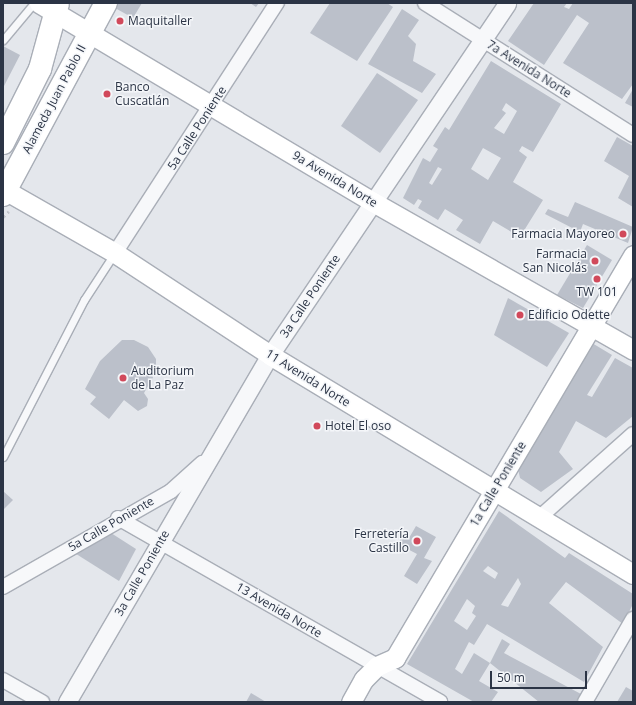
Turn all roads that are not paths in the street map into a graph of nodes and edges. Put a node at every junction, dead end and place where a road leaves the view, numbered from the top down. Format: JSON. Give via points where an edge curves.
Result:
{"nodes":[{"id":1,"x":34,"y":3,"type":"edge"},
{"id":2,"x":92,"y":3,"type":"edge"},
{"id":3,"x":106,"y":3,"type":"edge"},
{"id":4,"x":277,"y":3,"type":"edge"},
{"id":5,"x":425,"y":3,"type":"edge"},
{"id":6,"x":507,"y":3,"type":"edge"},
{"id":7,"x":65,"y":13,"type":"edge"},
{"id":8,"x":3,"y":40,"type":"edge"},
{"id":9,"x":482,"y":40,"type":"junction"},
{"id":10,"x":213,"y":105,"type":"junction"},
{"id":11,"x":633,"y":135,"type":"edge"},
{"id":12,"x":3,"y":143,"type":"edge"},
{"id":13,"x":4,"y":186,"type":"edge"},
{"id":14,"x":373,"y":202,"type":"junction"},
{"id":15,"x":115,"y":252,"type":"junction"},
{"id":16,"x":633,"y":255,"type":"edge"},
{"id":17,"x":590,"y":326,"type":"junction"},
{"id":18,"x":633,"y":350,"type":"edge"},
{"id":19,"x":270,"y":356,"type":"junction"},
{"id":20,"x":633,"y":434,"type":"edge"},
{"id":21,"x":212,"y":452,"type":"junction"},
{"id":22,"x":3,"y":457,"type":"edge"},
{"id":23,"x":493,"y":492,"type":"junction"},
{"id":24,"x":541,"y":516,"type":"junction"},
{"id":25,"x":118,"y":518,"type":"junction"},
{"id":26,"x":161,"y":541,"type":"junction"},
{"id":27,"x":633,"y":574,"type":"edge"},
{"id":28,"x":3,"y":587,"type":"edge"},
{"id":29,"x":633,"y":619,"type":"edge"},
{"id":30,"x":377,"y":666,"type":"junction"},
{"id":31,"x":3,"y":680,"type":"edge"},
{"id":32,"x":42,"y":702,"type":"edge"},
{"id":33,"x":68,"y":702,"type":"edge"},
{"id":34,"x":351,"y":702,"type":"edge"},
{"id":35,"x":440,"y":702,"type":"edge"},
{"id":36,"x":585,"y":702,"type":"edge"}],
"edges":[{"from":1,"to":8,"type":"lane"},
{"from":2,"to":7,"type":"main road"},
{"from":3,"to":7,"type":"main road","name":"Alameda Juan Pablo II"},
{"from":4,"to":10,"type":"street","name":"5a Calle Poniente"},
{"from":5,"to":9,"type":"street","name":"7a Avenida Norte"},
{"from":6,"to":9,"type":"street","name":"3a Calle Poniente"},
{"from":7,"to":10,"type":"main road","name":"9a Avenida Norte"},
{"from":7,"to":12,"type":"main road","name":"Alameda Juan Pablo II"},
{"from":7,"to":13,"type":"main road","name":"Alameda Juan Pablo II"},
{"from":7,"to":13,"type":"main road","via":[[50,81]]},
{"from":9,"to":11,"type":"street","name":"7a Avenida Norte"},
{"from":9,"to":14,"type":"street","name":"3a Calle Poniente"},
{"from":10,"to":14,"type":"main road","name":"9a Avenida Norte"},
{"from":10,"to":15,"type":"street","name":"5a Calle Poniente"},
{"from":13,"to":15,"type":"main road","name":"11 Avenida Norte"},
{"from":14,"to":17,"type":"main road","name":"9a Avenida Norte"},
{"from":14,"to":19,"type":"street","name":"3a Calle Poniente"},
{"from":15,"to":19,"type":"main road","name":"11 Avenida Norte"},
{"from":15,"to":22,"type":"lane","via":[[82,304]]},
{"from":16,"to":17,"type":"main road","name":"1a Calle Poniente"},
{"from":17,"to":18,"type":"main road","name":"9a Avenida Norte"},
{"from":17,"to":23,"type":"main road","name":"1a Calle Poniente"},
{"from":19,"to":21,"type":"street","name":"3a Calle Poniente"},
{"from":19,"to":23,"type":"main road","name":"11 Avenida Norte"},
{"from":20,"to":24,"type":"street"},
{"from":21,"to":25,"type":"street","name":"5a Calle Poniente","via":[[171,491]]},
{"from":21,"to":26,"type":"street","name":"3a Calle Poniente"},
{"from":23,"to":24,"type":"main road","name":"11 Avenida Norte"},
{"from":23,"to":30,"type":"main road","name":"1a Calle Poniente","via":[[395,658]]},
{"from":24,"to":27,"type":"main road","name":"11 Avenida Norte"},
{"from":25,"to":26,"type":"street","name":"13 Avenida Norte"},
{"from":25,"to":28,"type":"street","name":"5a Calle Poniente"},
{"from":26,"to":30,"type":"street","name":"13 Avenida Norte"},
{"from":26,"to":33,"type":"street","name":"3a Calle Poniente"},
{"from":29,"to":36,"type":"street"},
{"from":30,"to":34,"type":"main road","name":"1a Calle Poniente","via":[[364,679]]},
{"from":30,"to":35,"type":"street","name":"13 Avenida Norte"},
{"from":31,"to":32,"type":"street"}]}
